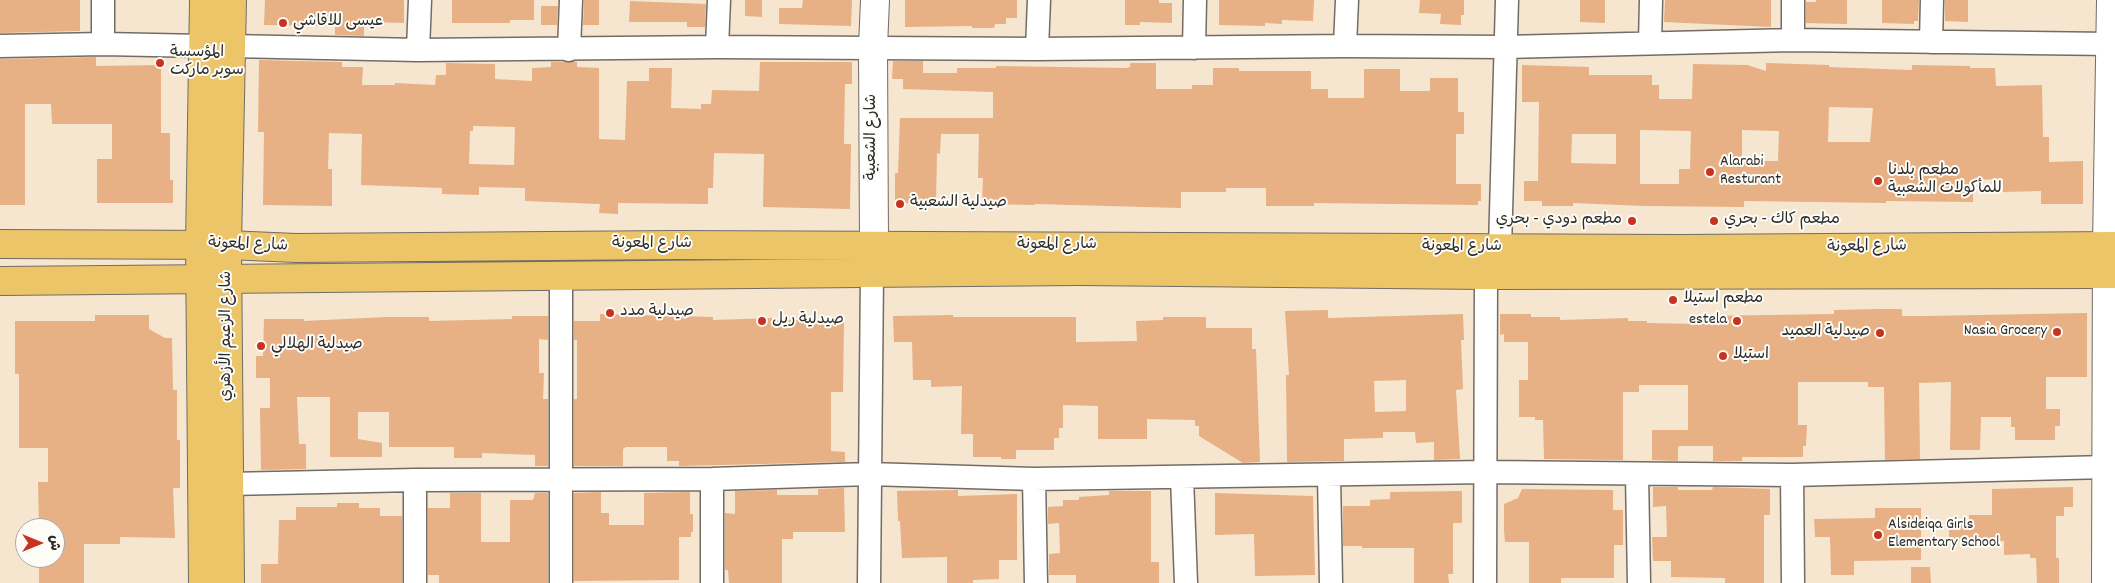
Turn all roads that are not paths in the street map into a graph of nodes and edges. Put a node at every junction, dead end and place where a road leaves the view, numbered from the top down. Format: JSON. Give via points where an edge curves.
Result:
{"nodes":[{"id":1,"x":103,"y":0,"type":"edge"},
{"id":2,"x":204,"y":0,"type":"edge"},
{"id":3,"x":232,"y":0,"type":"edge"},
{"id":4,"x":420,"y":0,"type":"edge"},
{"id":5,"x":571,"y":0,"type":"edge"},
{"id":6,"x":719,"y":0,"type":"edge"},
{"id":7,"x":875,"y":0,"type":"edge"},
{"id":8,"x":1040,"y":0,"type":"edge"},
{"id":9,"x":1195,"y":0,"type":"edge"},
{"id":10,"x":1347,"y":0,"type":"edge"},
{"id":11,"x":1507,"y":0,"type":"edge"},
{"id":12,"x":1651,"y":0,"type":"edge"},
{"id":13,"x":1794,"y":0,"type":"edge"},
{"id":14,"x":1932,"y":0,"type":"edge"},
{"id":15,"x":2111,"y":0,"type":"edge"},
{"id":16,"x":1793,"y":40,"type":"junction"},
{"id":17,"x":1931,"y":42,"type":"junction"},
{"id":18,"x":1650,"y":43,"type":"junction"},
{"id":19,"x":103,"y":44,"type":"junction"},
{"id":20,"x":0,"y":46,"type":"edge"},
{"id":21,"x":203,"y":46,"type":"junction"},
{"id":22,"x":231,"y":46,"type":"junction"},
{"id":23,"x":1345,"y":46,"type":"junction"},
{"id":24,"x":717,"y":47,"type":"junction"},
{"id":25,"x":873,"y":47,"type":"junction"},
{"id":26,"x":1505,"y":47,"type":"junction"},
{"id":27,"x":1194,"y":48,"type":"junction"},
{"id":28,"x":1037,"y":49,"type":"junction"},
{"id":29,"x":2112,"y":49,"type":"edge"},
{"id":30,"x":418,"y":50,"type":"junction"},
{"id":31,"x":568,"y":50,"type":"junction"},
{"id":32,"x":0,"y":244,"type":"edge"},
{"id":33,"x":200,"y":245,"type":"junction"},
{"id":34,"x":227,"y":245,"type":"junction"},
{"id":35,"x":874,"y":246,"type":"junction"},
{"id":36,"x":2111,"y":246,"type":"edge"},
{"id":37,"x":1500,"y":248,"type":"junction"},
{"id":38,"x":872,"y":273,"type":"junction"},
{"id":39,"x":561,"y":274,"type":"junction"},
{"id":40,"x":2111,"y":274,"type":"edge"},
{"id":41,"x":1486,"y":275,"type":"junction"},
{"id":42,"x":200,"y":278,"type":"junction"},
{"id":43,"x":227,"y":278,"type":"junction"},
{"id":44,"x":0,"y":281,"type":"edge"},
{"id":45,"x":2107,"y":467,"type":"junction"},
{"id":46,"x":1486,"y":472,"type":"junction"},
{"id":47,"x":870,"y":474,"type":"junction"},
{"id":48,"x":1329,"y":475,"type":"junction"},
{"id":49,"x":1637,"y":475,"type":"junction"},
{"id":50,"x":1792,"y":475,"type":"junction"},
{"id":51,"x":1182,"y":477,"type":"junction"},
{"id":52,"x":561,"y":479,"type":"junction"},
{"id":53,"x":712,"y":479,"type":"junction"},
{"id":54,"x":1034,"y":479,"type":"junction"},
{"id":55,"x":415,"y":480,"type":"junction"},
{"id":56,"x":229,"y":484,"type":"junction"},
{"id":57,"x":203,"y":583,"type":"edge"},
{"id":58,"x":230,"y":583,"type":"edge"},
{"id":59,"x":415,"y":583,"type":"edge"},
{"id":60,"x":561,"y":583,"type":"edge"},
{"id":61,"x":712,"y":583,"type":"edge"},
{"id":62,"x":869,"y":583,"type":"edge"},
{"id":63,"x":1036,"y":583,"type":"edge"},
{"id":64,"x":1186,"y":583,"type":"edge"},
{"id":65,"x":1331,"y":583,"type":"edge"},
{"id":66,"x":1485,"y":583,"type":"edge"},
{"id":67,"x":1639,"y":583,"type":"edge"},
{"id":68,"x":1793,"y":583,"type":"edge"},
{"id":69,"x":2106,"y":583,"type":"edge"}],
"edges":[{"from":1,"to":19,"type":"street"},
{"from":2,"to":21,"type":"main road","name":"شارع الزعيم الأزهري"},
{"from":3,"to":22,"type":"main road","name":"شارع الزعيم الأزهري"},
{"from":4,"to":30,"type":"street"},
{"from":5,"to":31,"type":"street"},
{"from":6,"to":24,"type":"street"},
{"from":7,"to":25,"type":"street","name":"شارع الشعبية"},
{"from":8,"to":28,"type":"street"},
{"from":9,"to":27,"type":"street"},
{"from":10,"to":23,"type":"street"},
{"from":11,"to":26,"type":"street"},
{"from":12,"to":18,"type":"street"},
{"from":13,"to":16,"type":"street"},
{"from":14,"to":17,"type":"street"},
{"from":15,"to":29,"type":"street"},
{"from":16,"to":17,"type":"street"},
{"from":16,"to":18,"type":"street"},
{"from":17,"to":29,"type":"street"},
{"from":18,"to":26,"type":"street"},
{"from":19,"to":20,"type":"street"},
{"from":19,"to":21,"type":"street"},
{"from":21,"to":33,"type":"main road","name":"شارع الزعيم الأزهري"},
{"from":22,"to":30,"type":"street"},
{"from":22,"to":34,"type":"main road","name":"شارع الزعيم الأزهري"},
{"from":23,"to":26,"type":"street"},
{"from":23,"to":27,"type":"street"},
{"from":24,"to":25,"type":"street"},
{"from":24,"to":31,"type":"street"},
{"from":25,"to":28,"type":"street"},
{"from":25,"to":35,"type":"street","name":"شارع الشعبية"},
{"from":26,"to":37,"type":"street"},
{"from":27,"to":28,"type":"street"},
{"from":29,"to":36,"type":"street"},
{"from":30,"to":31,"type":"street"},
{"from":32,"to":33,"type":"main road","name":"شارع المعونة"},
{"from":33,"to":34,"type":"main road","name":"شارع المعونة"},
{"from":33,"to":42,"type":"main road","name":"شارع الزعيم الأزهري"},
{"from":34,"to":35,"type":"main road","name":"شارع المعونة","via":[[296,248]]},
{"from":34,"to":43,"type":"main road","name":"شارع الزعيم الأزهري"},
{"from":35,"to":37,"type":"main road","name":"شارع المعونة"},
{"from":35,"to":38,"type":"street","name":"شارع الشعبية"},
{"from":36,"to":37,"type":"main road","name":"شارع المعونة"},
{"from":36,"to":40,"type":"street"},
{"from":38,"to":39,"type":"main road","name":"شارع المعونة"},
{"from":38,"to":41,"type":"main road","name":"شارع المعونة","via":[[1088,271]]},
{"from":38,"to":47,"type":"street"},
{"from":39,"to":43,"type":"main road","name":"شارع المعونة"},
{"from":39,"to":52,"type":"street"},
{"from":40,"to":41,"type":"main road","name":"شارع المعونة"},
{"from":40,"to":45,"type":"street"},
{"from":41,"to":46,"type":"street"},
{"from":42,"to":43,"type":"main road","name":"شارع المعونة"},
{"from":42,"to":44,"type":"main road","name":"شارع المعونة"},
{"from":42,"to":57,"type":"main road","name":"شارع الزعيم الأزهري"},
{"from":43,"to":56,"type":"main road","name":"شارع الزعيم الأزهري"},
{"from":45,"to":50,"type":"street"},
{"from":45,"to":69,"type":"street"},
{"from":46,"to":48,"type":"street"},
{"from":46,"to":49,"type":"street"},
{"from":46,"to":66,"type":"street"},
{"from":47,"to":53,"type":"street"},
{"from":47,"to":54,"type":"street"},
{"from":47,"to":62,"type":"street"},
{"from":48,"to":51,"type":"street"},
{"from":48,"to":65,"type":"street"},
{"from":49,"to":50,"type":"street"},
{"from":49,"to":67,"type":"street"},
{"from":50,"to":68,"type":"street"},
{"from":51,"to":54,"type":"street"},
{"from":51,"to":64,"type":"street"},
{"from":52,"to":53,"type":"street"},
{"from":52,"to":55,"type":"street"},
{"from":52,"to":60,"type":"street"},
{"from":53,"to":61,"type":"street"},
{"from":54,"to":63,"type":"street"},
{"from":55,"to":56,"type":"street"},
{"from":55,"to":59,"type":"street"},
{"from":56,"to":58,"type":"main road","name":"شارع الزعيم الأزهري"}]}
